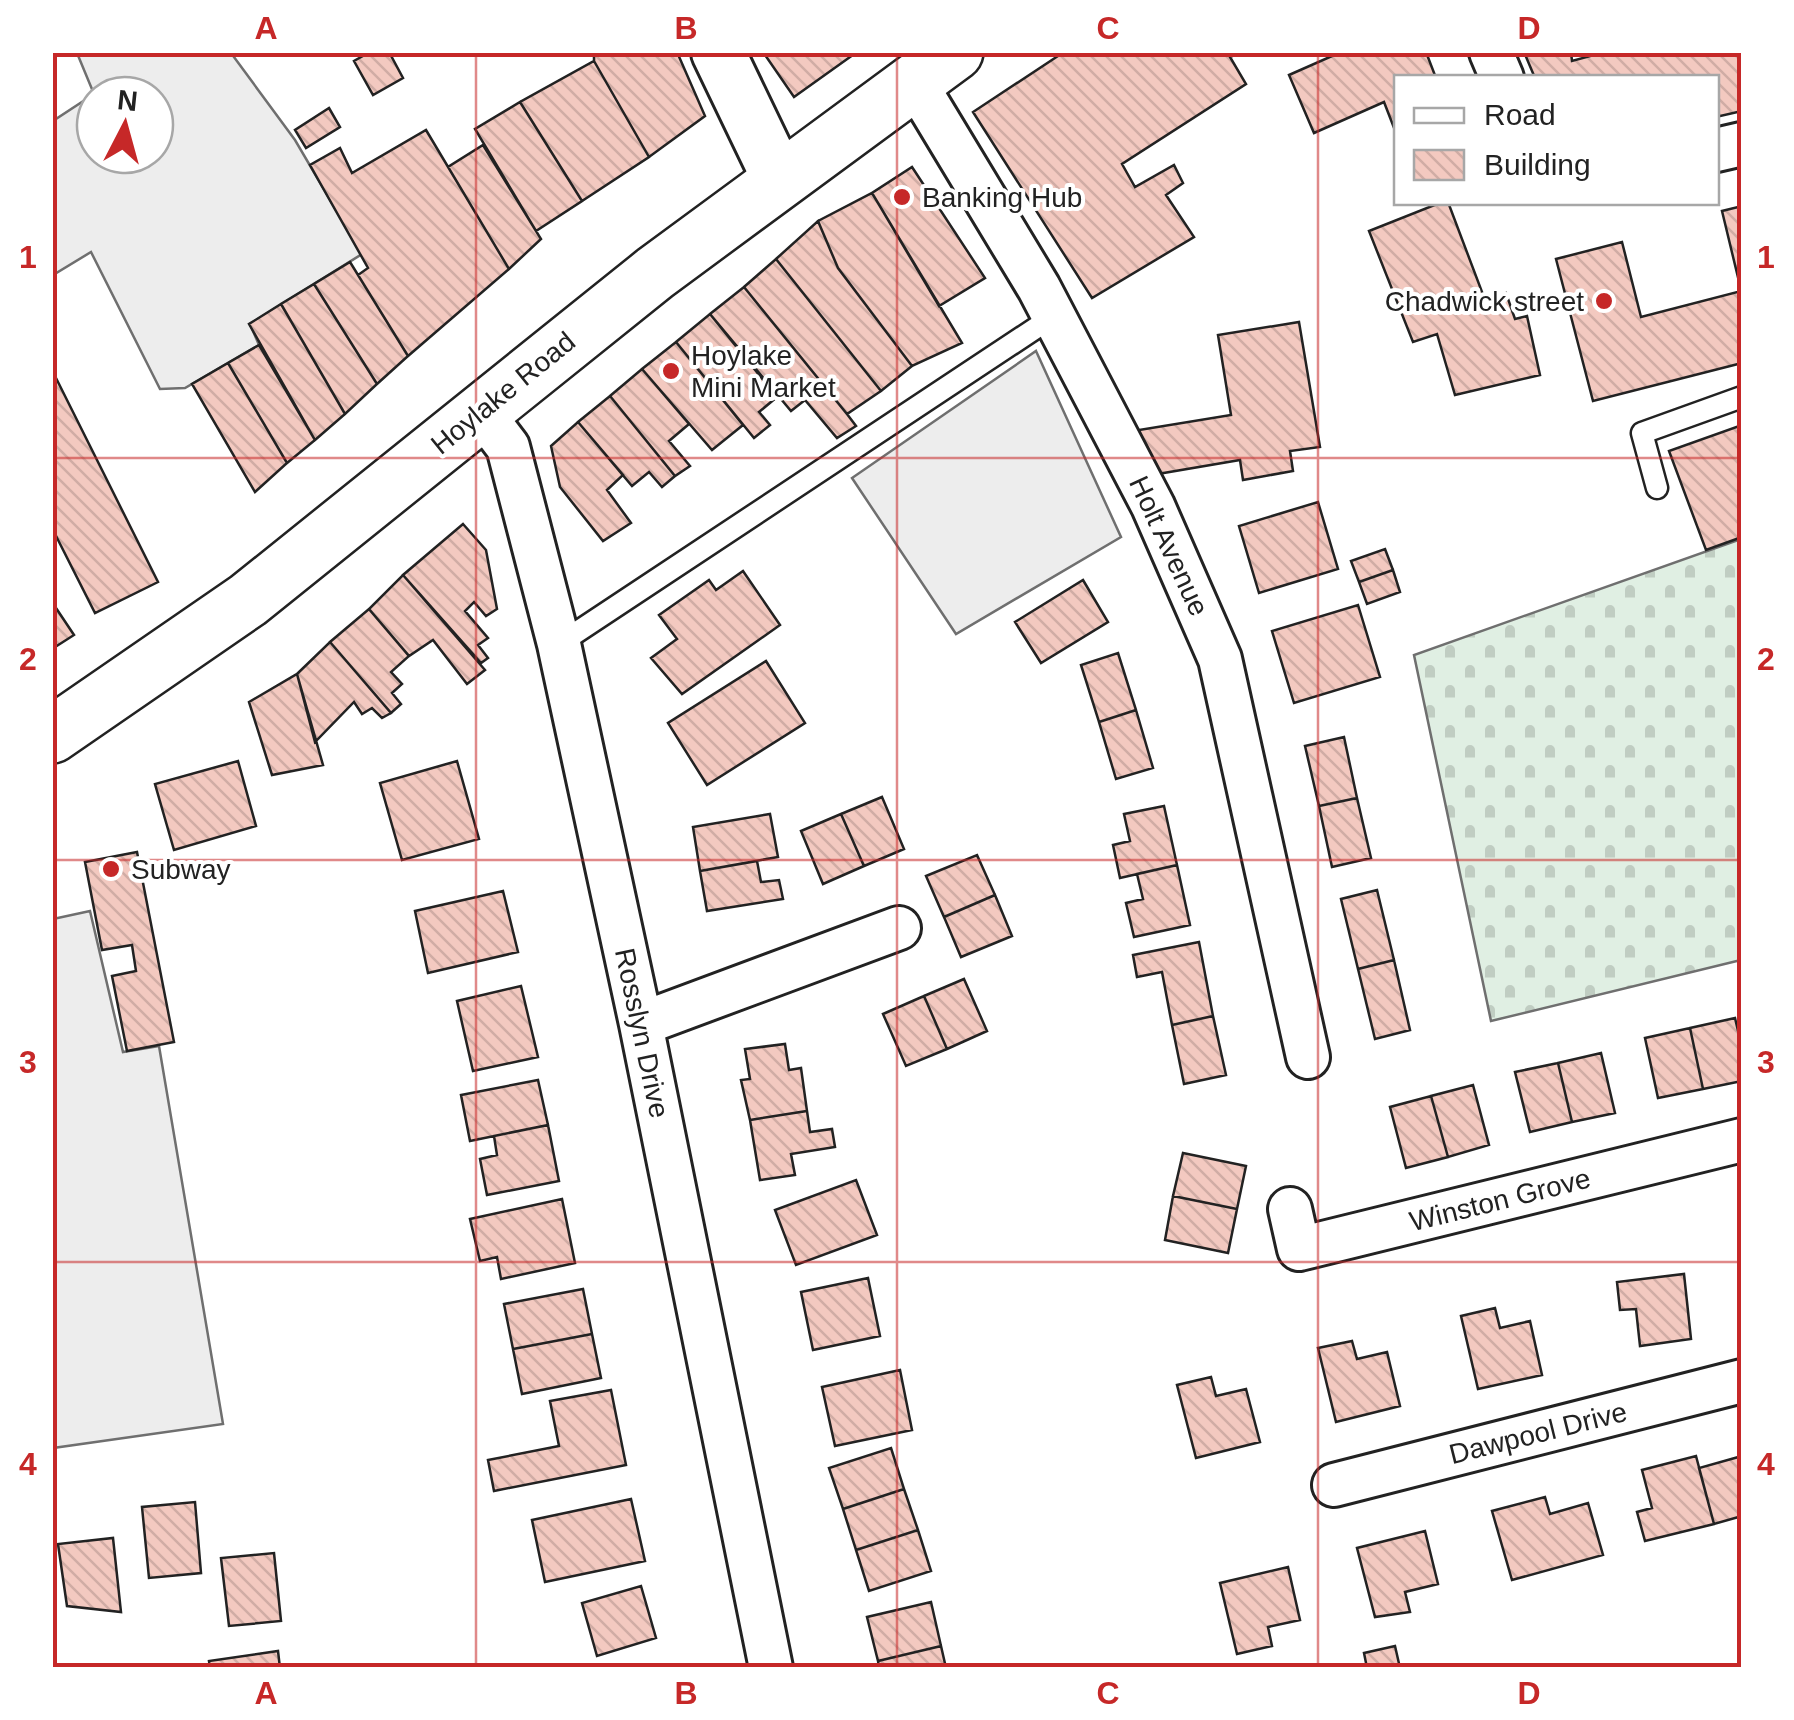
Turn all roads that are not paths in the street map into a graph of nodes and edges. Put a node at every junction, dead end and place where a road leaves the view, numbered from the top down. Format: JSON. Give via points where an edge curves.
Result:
{"nodes":[{"id":1,"x":718,"y":52,"type":"edge"},
{"id":2,"x":934,"y":66,"type":"edge"},
{"id":3,"x":779,"y":179,"type":"junction"},
{"id":4,"x":1054,"y":316,"type":"junction"},
{"id":5,"x":1742,"y":396,"type":"edge"},
{"id":6,"x":480,"y":410,"type":"junction"},
{"id":7,"x":1657,"y":488,"type":"dead end"},
{"id":8,"x":559,"y":644,"type":"junction"},
{"id":9,"x":52,"y":736,"type":"edge"},
{"id":10,"x":899,"y":928,"type":"dead end"},
{"id":11,"x":641,"y":1024,"type":"junction"},
{"id":12,"x":1308,"y":1057,"type":"dead end"},
{"id":13,"x":1742,"y":1140,"type":"edge"},
{"id":14,"x":1290,"y":1208,"type":"dead end"},
{"id":15,"x":1742,"y":1381,"type":"edge"},
{"id":16,"x":1334,"y":1484,"type":"dead end"},
{"id":17,"x":771,"y":1668,"type":"edge"}],
"edges":[{"from":1,"to":3,"type":"street"},
{"from":2,"to":3,"type":"main road","name":"Hoylake Road"},
{"from":2,"to":4,"type":"street","name":"Holt Avenue"},
{"from":3,"to":6,"type":"main road","name":"Hoylake Road"},
{"from":4,"to":8,"type":"lane"},
{"from":4,"to":12,"type":"street","name":"Holt Avenue","via":[[1152,506],[1220,659]]},
{"from":5,"to":7,"type":"lane","via":[[1642,433]]},
{"from":6,"to":8,"type":"street","name":"Rosslyn Drive","via":[[508,447]]},
{"from":6,"to":9,"type":"main road","name":"Hoylake Road","via":[[248,600]]},
{"from":8,"to":11,"type":"street","name":"Rosslyn Drive"},
{"from":10,"to":11,"type":"street"},
{"from":11,"to":17,"type":"street","name":"Rosslyn Drive"},
{"from":13,"to":14,"type":"street","name":"Winston Grove","via":[[1299,1249]]},
{"from":15,"to":16,"type":"street","name":"Dawpool Drive"}]}
